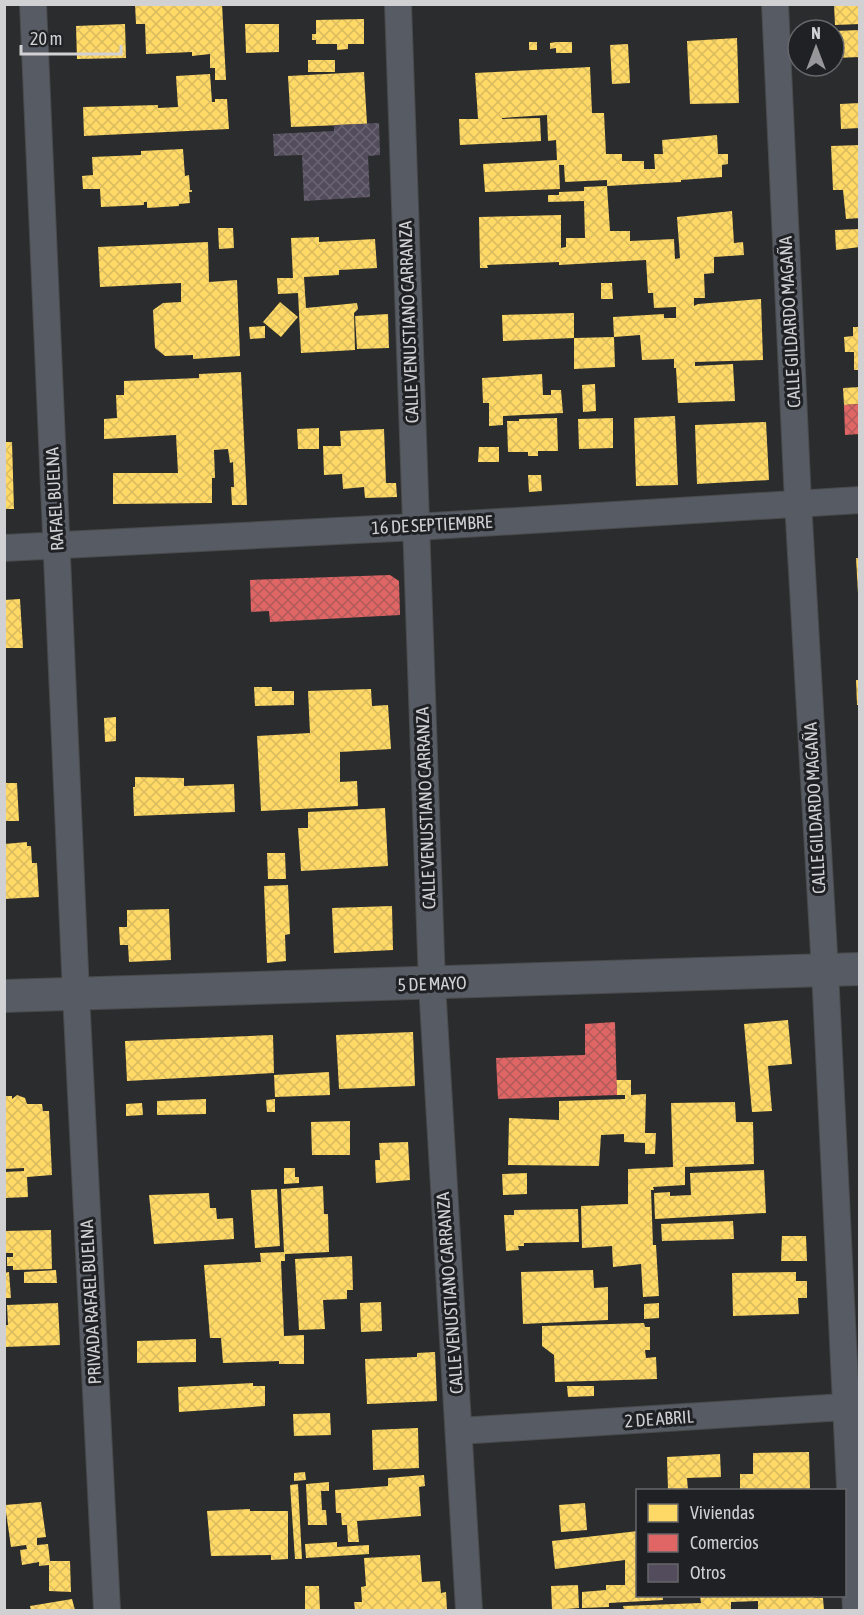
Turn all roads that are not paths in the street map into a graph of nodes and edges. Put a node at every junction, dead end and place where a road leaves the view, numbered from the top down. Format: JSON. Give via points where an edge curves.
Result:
{"nodes":[{"id":1,"x":33,"y":4,"type":"edge"},
{"id":2,"x":398,"y":4,"type":"edge"},
{"id":3,"x":775,"y":4,"type":"edge"},
{"id":4,"x":860,"y":500,"type":"edge"},
{"id":5,"x":798,"y":502,"type":"junction"},
{"id":6,"x":416,"y":527,"type":"junction"},
{"id":7,"x":57,"y":545,"type":"junction"},
{"id":8,"x":4,"y":548,"type":"edge"},
{"id":9,"x":860,"y":969,"type":"edge"},
{"id":10,"x":825,"y":971,"type":"junction"},
{"id":11,"x":432,"y":984,"type":"junction"},
{"id":12,"x":76,"y":994,"type":"junction"},
{"id":13,"x":4,"y":996,"type":"edge"},
{"id":14,"x":852,"y":1407,"type":"edge"},
{"id":15,"x":459,"y":1431,"type":"junction"},
{"id":16,"x":107,"y":1611,"type":"edge"},
{"id":17,"x":469,"y":1611,"type":"edge"},
{"id":18,"x":856,"y":1611,"type":"edge"}],
"edges":[{"from":1,"to":7,"type":"street","name":"RAFAEL BUELNA"},
{"from":2,"to":6,"type":"street","name":"CALLE VENUSTIANO CARRANZA"},
{"from":3,"to":5,"type":"street","name":"CALLE GILDARDO MAGAÑA"},
{"from":4,"to":5,"type":"street","name":"16 DE SEPTIEMBRE"},
{"from":5,"to":6,"type":"street","name":"16 DE SEPTIEMBRE"},
{"from":5,"to":10,"type":"street","name":"CALLE GILDARDO MAGAÑA"},
{"from":6,"to":7,"type":"street","name":"16 DE SEPTIEMBRE"},
{"from":6,"to":11,"type":"street","name":"CALLE VENUSTIANO CARRANZA"},
{"from":7,"to":8,"type":"street","name":"16 DE SEPTIEMBRE"},
{"from":7,"to":12,"type":"street","name":"RAFAEL BUELNA"},
{"from":9,"to":10,"type":"street","name":"5 DE MAYO"},
{"from":10,"to":11,"type":"street","name":"5 DE MAYO"},
{"from":10,"to":14,"type":"street","name":"CALLE GILDARDO MAGAÑA"},
{"from":11,"to":12,"type":"street","name":"5 DE MAYO"},
{"from":11,"to":15,"type":"street","name":"CALLE VENUSTIANO CARRANZA"},
{"from":12,"to":13,"type":"street","name":"5 DE MAYO"},
{"from":12,"to":16,"type":"street","name":"PRIVADA RAFAEL BUELNA"},
{"from":14,"to":15,"type":"street","name":"2 DE ABRIL"},
{"from":14,"to":18,"type":"street","name":"CALLE GILDARDO MAGAÑA"},
{"from":15,"to":17,"type":"street","name":"CALLE VENUSTIANO CARRANZA"}]}
